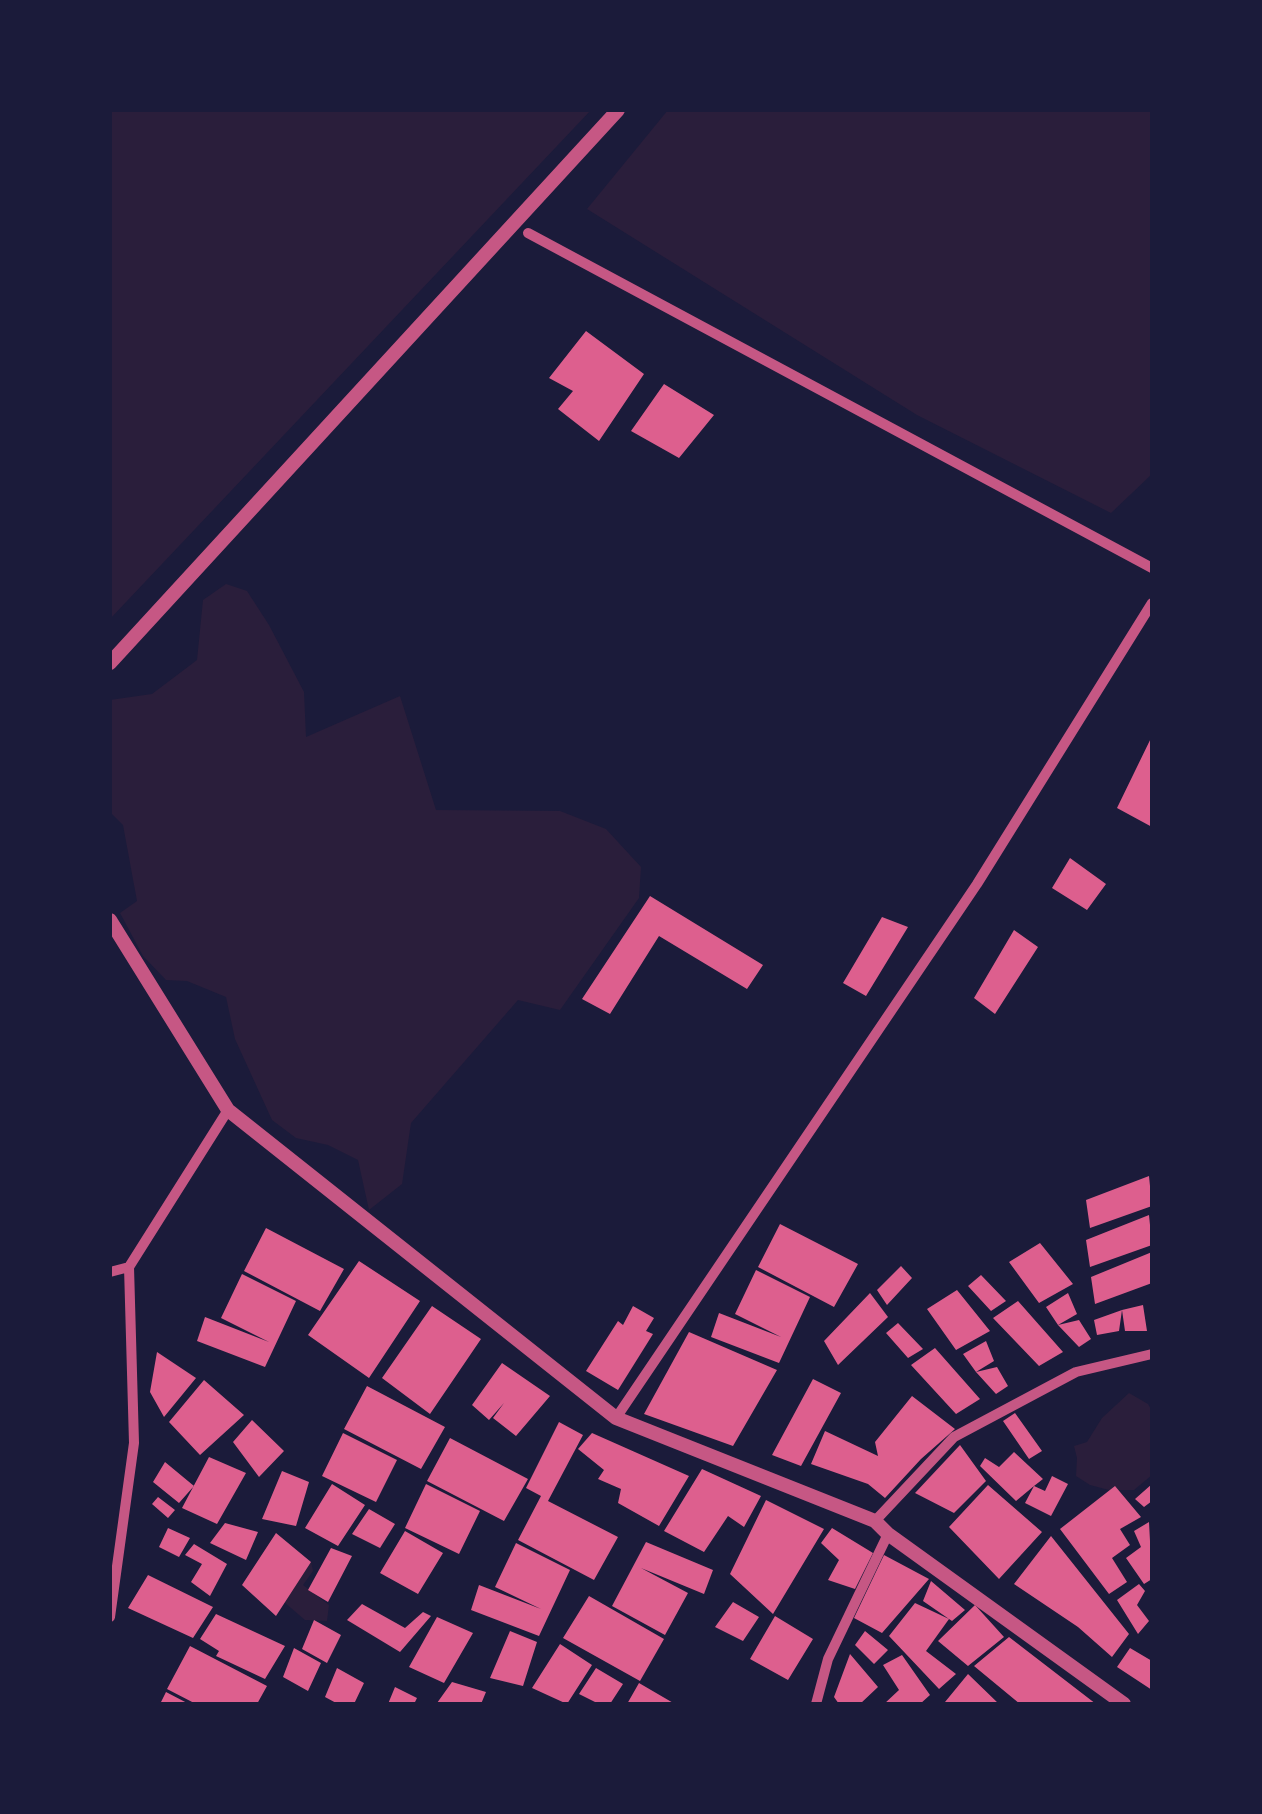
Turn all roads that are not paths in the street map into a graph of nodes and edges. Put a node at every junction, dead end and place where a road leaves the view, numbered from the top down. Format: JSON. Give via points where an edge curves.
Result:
{"nodes":[{"id":1,"x":618,"y":110,"type":"edge"},
{"id":2,"x":528,"y":234,"type":"dead end"},
{"id":3,"x":1152,"y":568,"type":"edge"},
{"id":4,"x":1152,"y":603,"type":"edge"},
{"id":5,"x":110,"y":663,"type":"edge"},
{"id":6,"x":110,"y":920,"type":"edge"},
{"id":7,"x":228,"y":1110,"type":"junction"},
{"id":8,"x":129,"y":1267,"type":"junction"},
{"id":9,"x":110,"y":1272,"type":"edge"},
{"id":10,"x":1152,"y":1354,"type":"edge"},
{"id":11,"x":616,"y":1418,"type":"junction"},
{"id":12,"x":875,"y":1521,"type":"junction"},
{"id":13,"x":888,"y":1534,"type":"junction"},
{"id":14,"x":110,"y":1616,"type":"edge"},
{"id":15,"x":816,"y":1704,"type":"edge"},
{"id":16,"x":1124,"y":1704,"type":"edge"}],
"edges":[{"from":1,"to":5,"type":"street"},
{"from":2,"to":3,"type":"street"},
{"from":4,"to":11,"type":"street","via":[[977,884]]},
{"from":6,"to":7,"type":"street"},
{"from":7,"to":8,"type":"street"},
{"from":7,"to":11,"type":"street"},
{"from":8,"to":9,"type":"street"},
{"from":8,"to":14,"type":"street","via":[[134,1443]]},
{"from":10,"to":12,"type":"street","via":[[1076,1372],[954,1438]]},
{"from":11,"to":12,"type":"street"},
{"from":12,"to":13,"type":"street"},
{"from":13,"to":15,"type":"street","via":[[828,1659]]},
{"from":13,"to":16,"type":"street"}]}
